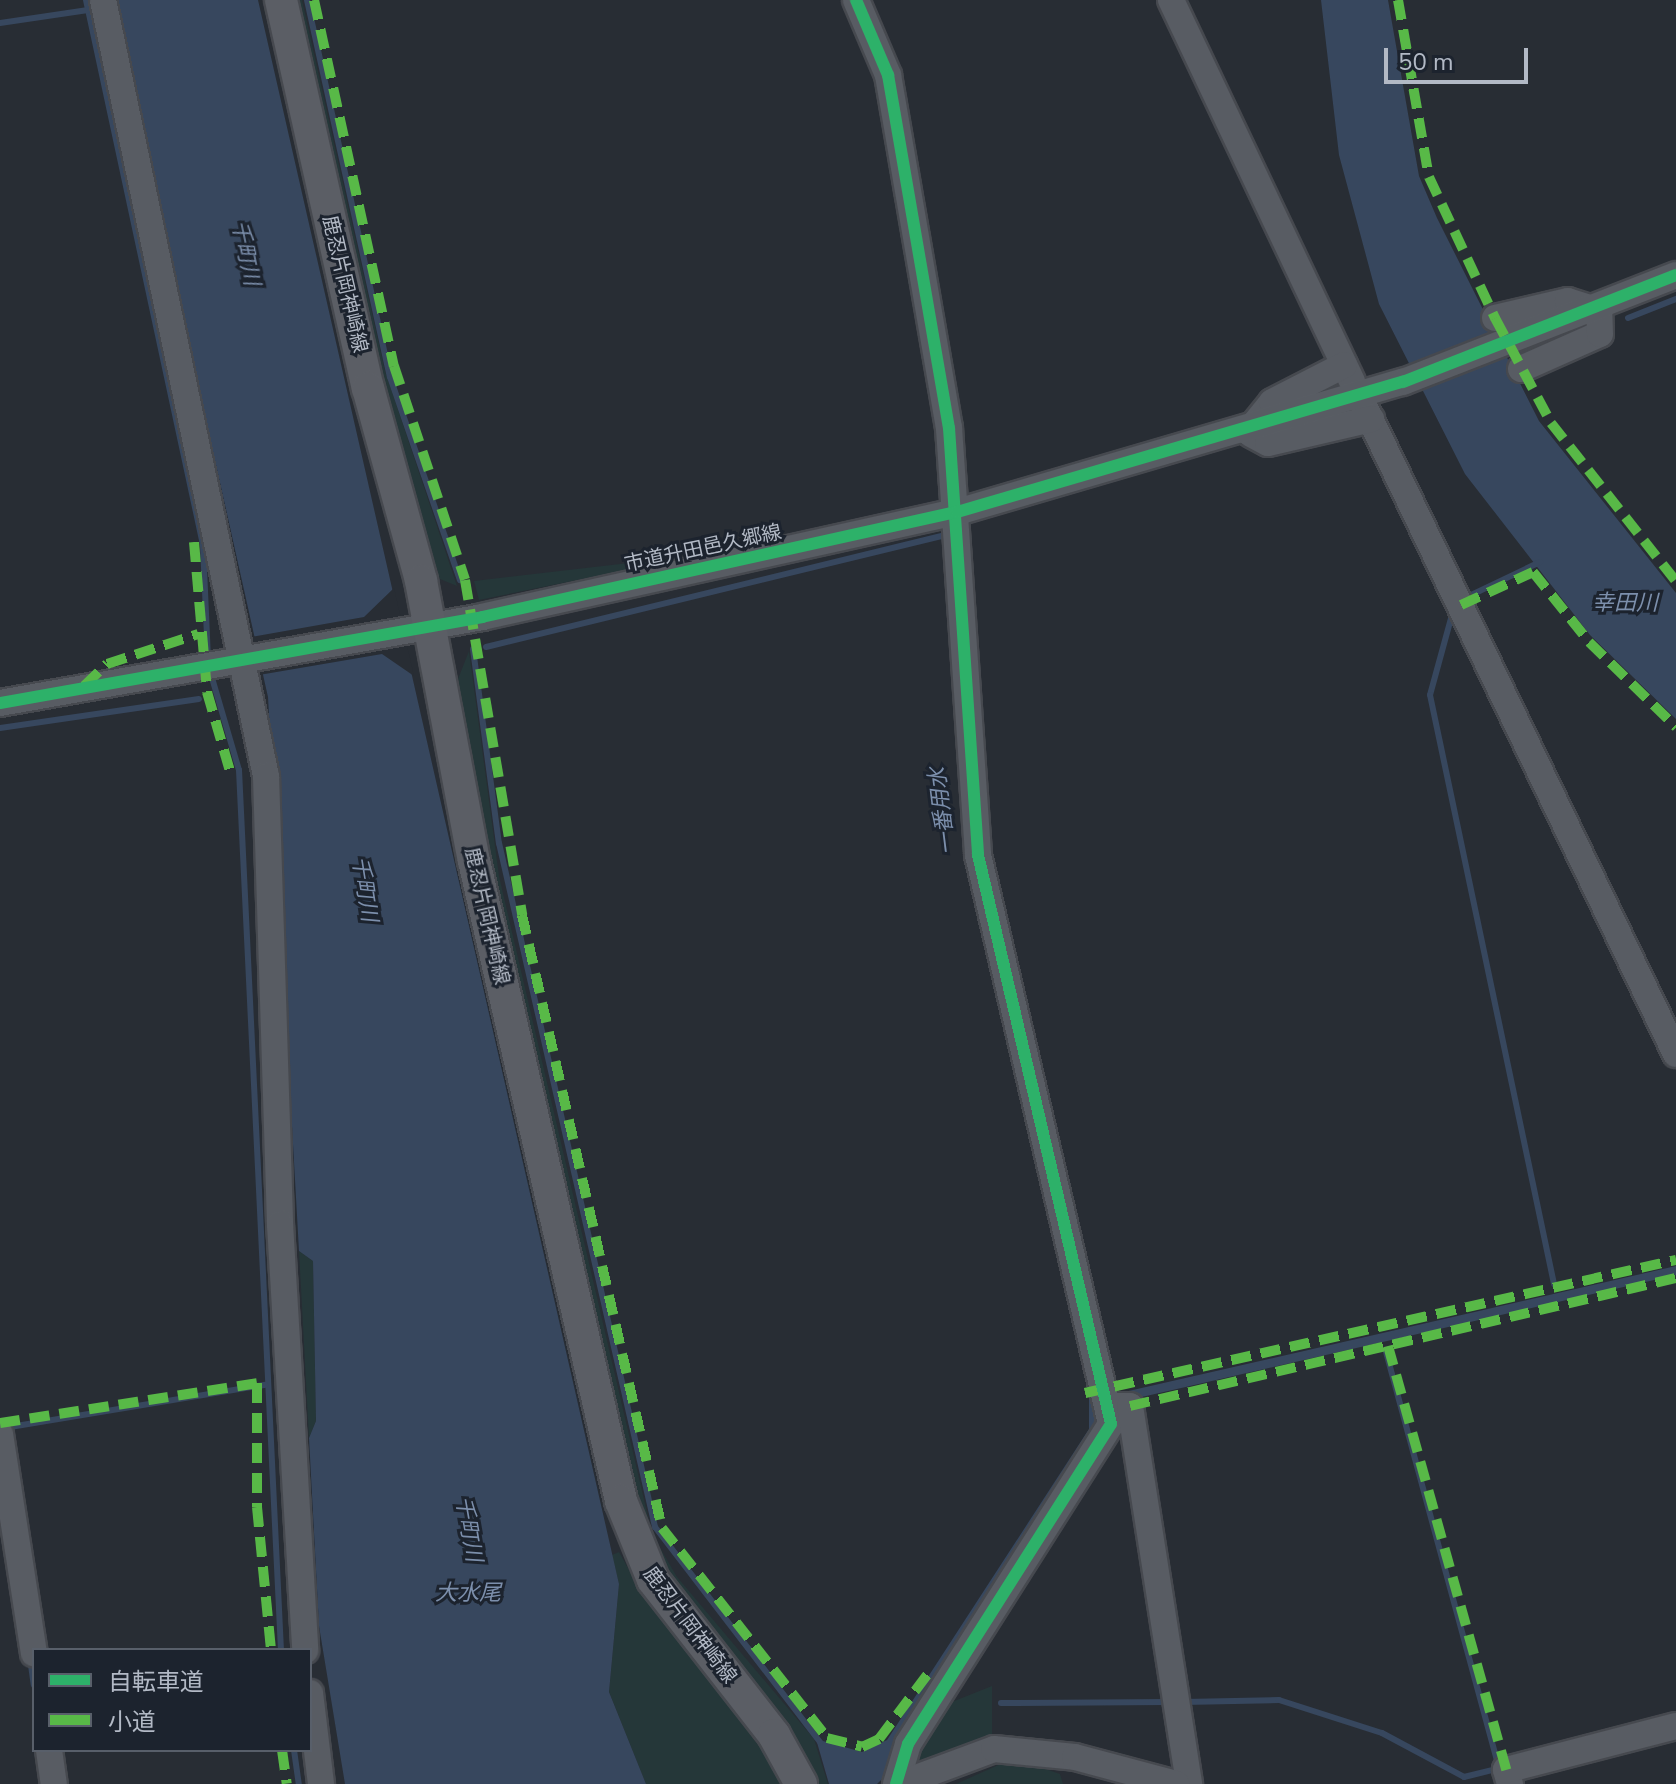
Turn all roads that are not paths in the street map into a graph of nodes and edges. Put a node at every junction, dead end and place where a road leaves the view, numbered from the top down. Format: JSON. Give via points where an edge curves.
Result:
{"nodes":[{"id":1,"x":103,"y":0,"type":"edge"},
{"id":2,"x":281,"y":0,"type":"edge"},
{"id":3,"x":856,"y":0,"type":"edge"},
{"id":4,"x":1171,"y":0,"type":"edge"},
{"id":5,"x":1676,"y":275,"type":"edge"},
{"id":6,"x":1599,"y":311,"type":"junction"},
{"id":7,"x":1495,"y":318,"type":"dead end"},
{"id":8,"x":1521,"y":369,"type":"dead end"},
{"id":9,"x":1248,"y":432,"type":"junction"},
{"id":10,"x":957,"y":512,"type":"junction"},
{"id":11,"x":419,"y":625,"type":"junction"},
{"id":12,"x":239,"y":658,"type":"junction"},
{"id":13,"x":0,"y":703,"type":"edge"},
{"id":14,"x":1676,"y":1054,"type":"edge"},
{"id":15,"x":1106,"y":1401,"type":"junction"},
{"id":16,"x":0,"y":1434,"type":"edge"},
{"id":17,"x":33,"y":1648,"type":"edge"},
{"id":18,"x":305,"y":1648,"type":"edge"},
{"id":19,"x":312,"y":1710,"type":"edge"},
{"id":20,"x":1676,"y":1726,"type":"edge"},
{"id":21,"x":49,"y":1752,"type":"edge"},
{"id":22,"x":1504,"y":1783,"type":"edge"},
{"id":23,"x":54,"y":1784,"type":"edge"},
{"id":24,"x":321,"y":1784,"type":"edge"},
{"id":25,"x":801,"y":1784,"type":"edge"},
{"id":26,"x":898,"y":1784,"type":"edge"},
{"id":27,"x":1176,"y":1784,"type":"edge"},
{"id":28,"x":1189,"y":1784,"type":"edge"}],
"edges":[{"from":1,"to":12,"type":"street"},
{"from":2,"to":11,"type":"main road","name":"鹿忍片岡神崎線"},
{"from":3,"to":10,"type":"street","via":[[888,75]]},
{"from":4,"to":9,"type":"street","via":[[1348,373],[1272,402]]},
{"from":5,"to":6,"type":"street"},
{"from":6,"to":7,"type":"street","via":[[1568,301]]},
{"from":6,"to":8,"type":"street","via":[[1600,334]]},
{"from":6,"to":9,"type":"street","name":"市道升田邑久郷線"},
{"from":9,"to":10,"type":"street","name":"市道升田邑久郷線"},
{"from":9,"to":14,"type":"street","via":[[1268,443],[1368,413]]},
{"from":10,"to":11,"type":"street","name":"市道升田邑久郷線"},
{"from":10,"to":15,"type":"street","via":[[967,764],[978,855]]},
{"from":11,"to":12,"type":"street","name":"市道升田邑久郷線"},
{"from":11,"to":25,"type":"main road","name":"鹿忍片岡神崎線","via":[[634,1549]]},
{"from":12,"to":13,"type":"street","name":"市道升田邑久郷線"},
{"from":12,"to":18,"type":"street","via":[[266,776],[280,1224]]},
{"from":15,"to":26,"type":"street","via":[[1111,1424],[908,1744]]},
{"from":15,"to":28,"type":"street","via":[[1130,1406]]},
{"from":16,"to":17,"type":"street"},
{"from":19,"to":24,"type":"street"},
{"from":20,"to":22,"type":"street","via":[[1506,1770]]},
{"from":21,"to":23,"type":"street"},
{"from":26,"to":27,"type":"street","via":[[994,1749],[1075,1757]]}]}
